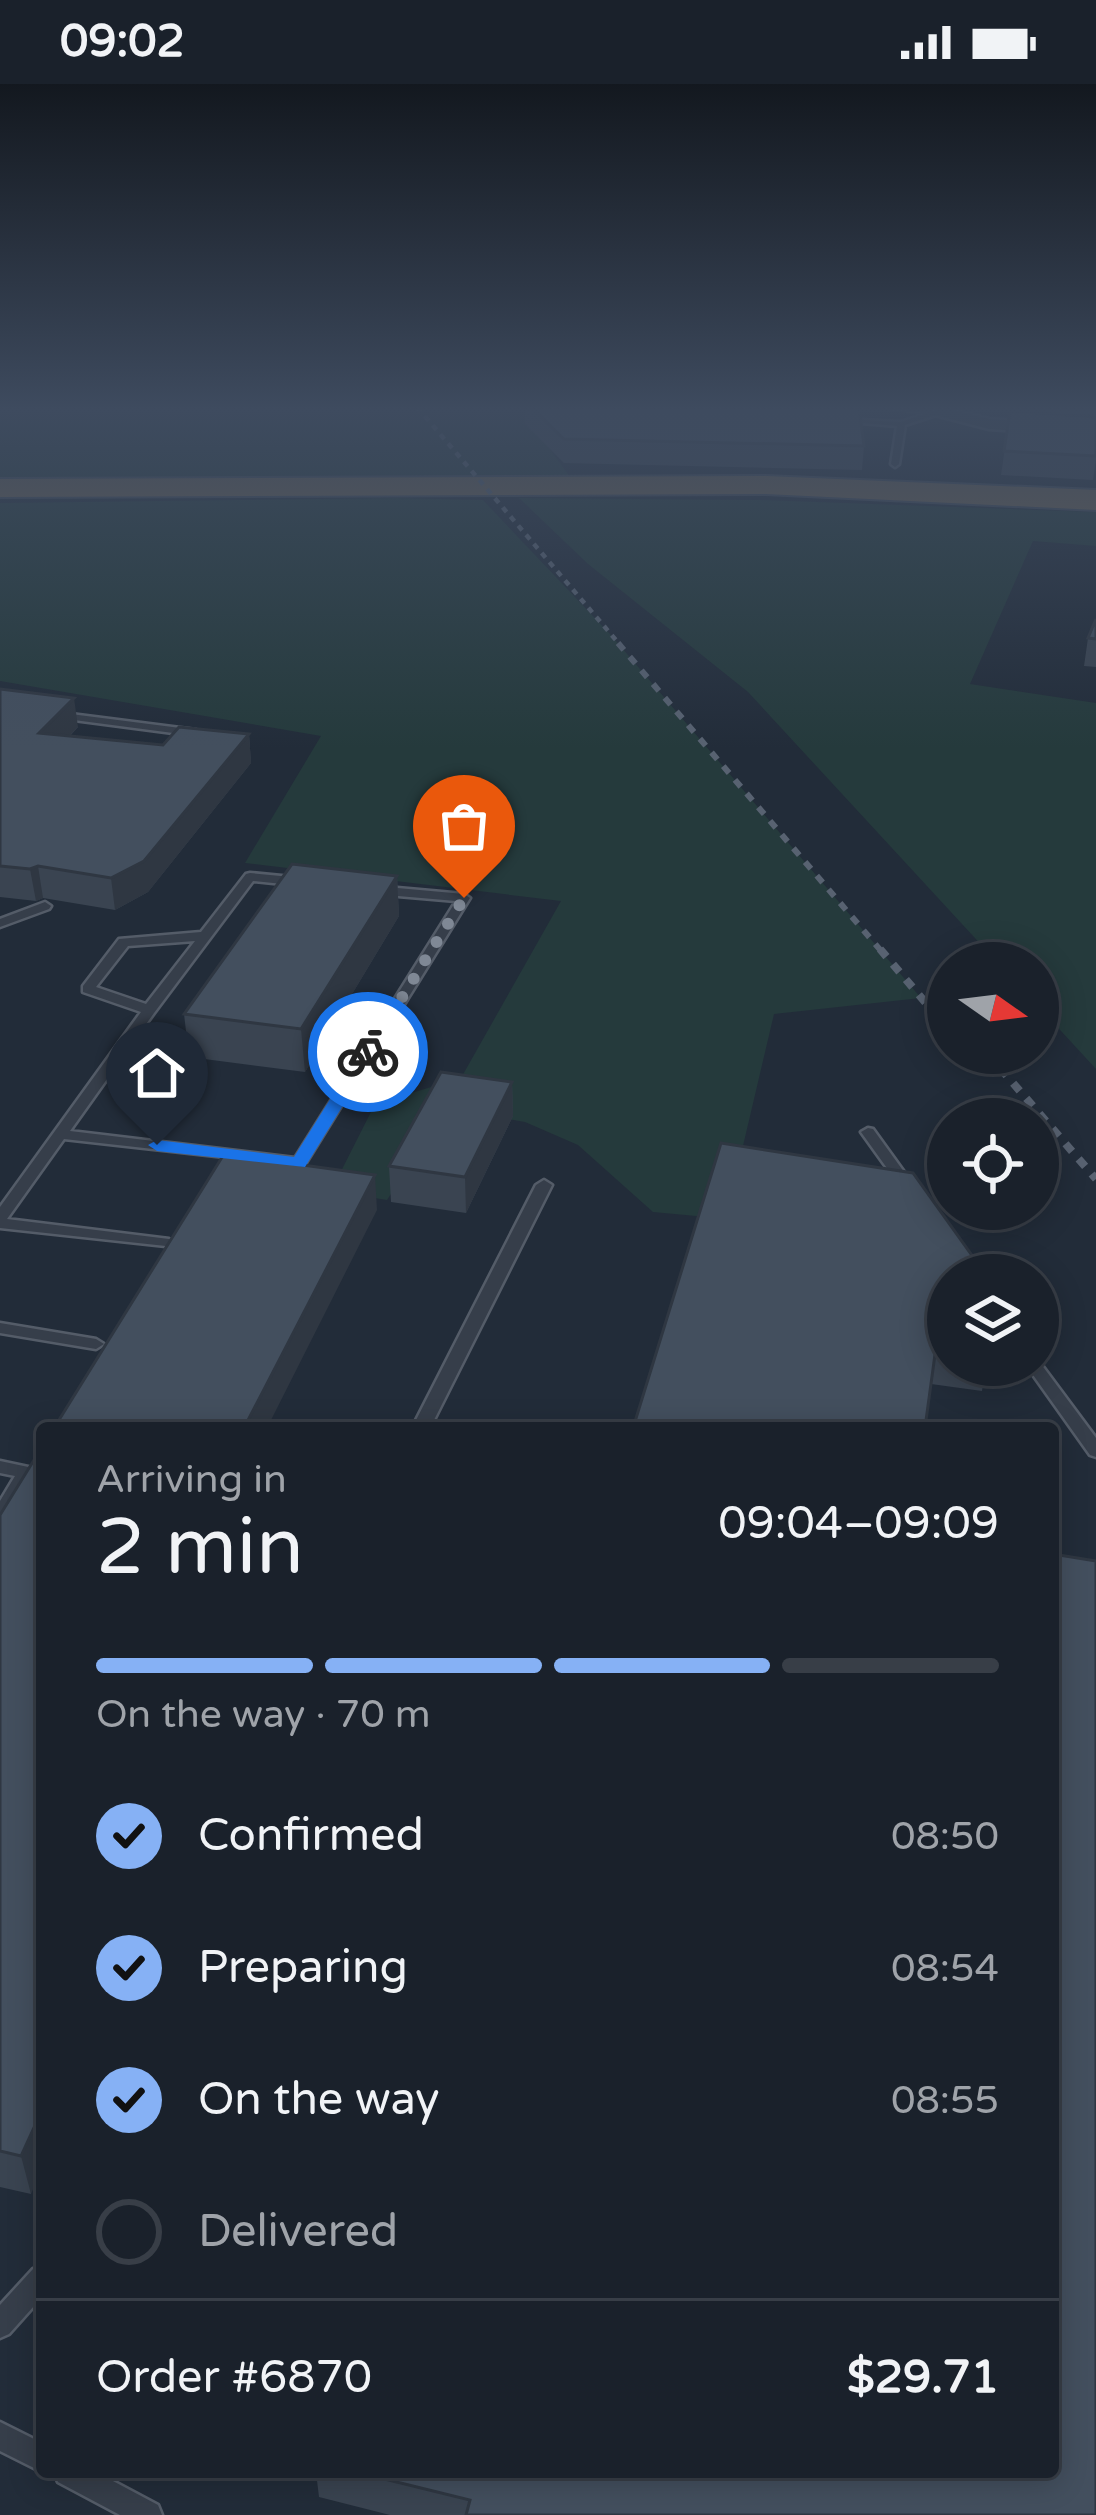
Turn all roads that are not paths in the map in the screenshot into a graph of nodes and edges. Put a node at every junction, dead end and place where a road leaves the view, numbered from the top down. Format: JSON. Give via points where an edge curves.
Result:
{"nodes":[{"id":1,"x":38,"y":714,"type":"edge"},
{"id":2,"x":210,"y":735,"type":"edge"},
{"id":3,"x":322,"y":884,"type":"edge"},
{"id":4,"x":369,"y":889,"type":"edge"},
{"id":5,"x":45,"y":906,"type":"dead end"},
{"id":6,"x":0,"y":923,"type":"edge"},
{"id":7,"x":205,"y":936,"type":"junction"},
{"id":8,"x":149,"y":1010,"type":"junction"},
{"id":9,"x":868,"y":1132,"type":"dead end"},
{"id":10,"x":62,"y":1134,"type":"junction"},
{"id":11,"x":544,"y":1185,"type":"dead end"},
{"id":12,"x":919,"y":1204,"type":"edge"},
{"id":13,"x":0,"y":1221,"type":"edge"},
{"id":14,"x":169,"y":1244,"type":"edge"},
{"id":15,"x":0,"y":1328,"type":"edge"},
{"id":16,"x":96,"y":1344,"type":"dead end"},
{"id":17,"x":1049,"y":1386,"type":"edge"},
{"id":18,"x":425,"y":1422,"type":"edge"},
{"id":19,"x":1096,"y":1451,"type":"edge"},
{"id":20,"x":0,"y":1467,"type":"edge"},
{"id":21,"x":0,"y":1516,"type":"edge"},
{"id":22,"x":36,"y":2285,"type":"edge"},
{"id":23,"x":0,"y":2325,"type":"edge"},
{"id":24,"x":0,"y":2436,"type":"edge"},
{"id":25,"x":36,"y":2455,"type":"edge"},
{"id":26,"x":79,"y":2478,"type":"edge"},
{"id":27,"x":148,"y":2515,"type":"edge"}],
"edges":[{"from":1,"to":2,"type":"lane"},
{"from":3,"to":7,"type":"lane","via":[[250,877]]},
{"from":4,"to":10,"type":"lane","via":[[464,898],[299,1163]]},
{"from":5,"to":6,"type":"lane"},
{"from":7,"to":8,"type":"lane"},
{"from":7,"to":8,"type":"lane","via":[[124,942],[88,988]]},
{"from":8,"to":10,"type":"lane"},
{"from":9,"to":12,"type":"lane"},
{"from":10,"to":13,"type":"lane"},
{"from":11,"to":18,"type":"lane"},
{"from":13,"to":14,"type":"lane"},
{"from":15,"to":16,"type":"lane"},
{"from":17,"to":19,"type":"lane"},
{"from":20,"to":21,"type":"lane","via":[[27,1472]]},
{"from":22,"to":23,"type":"lane"},
{"from":24,"to":25,"type":"lane"},
{"from":26,"to":27,"type":"lane"}]}
